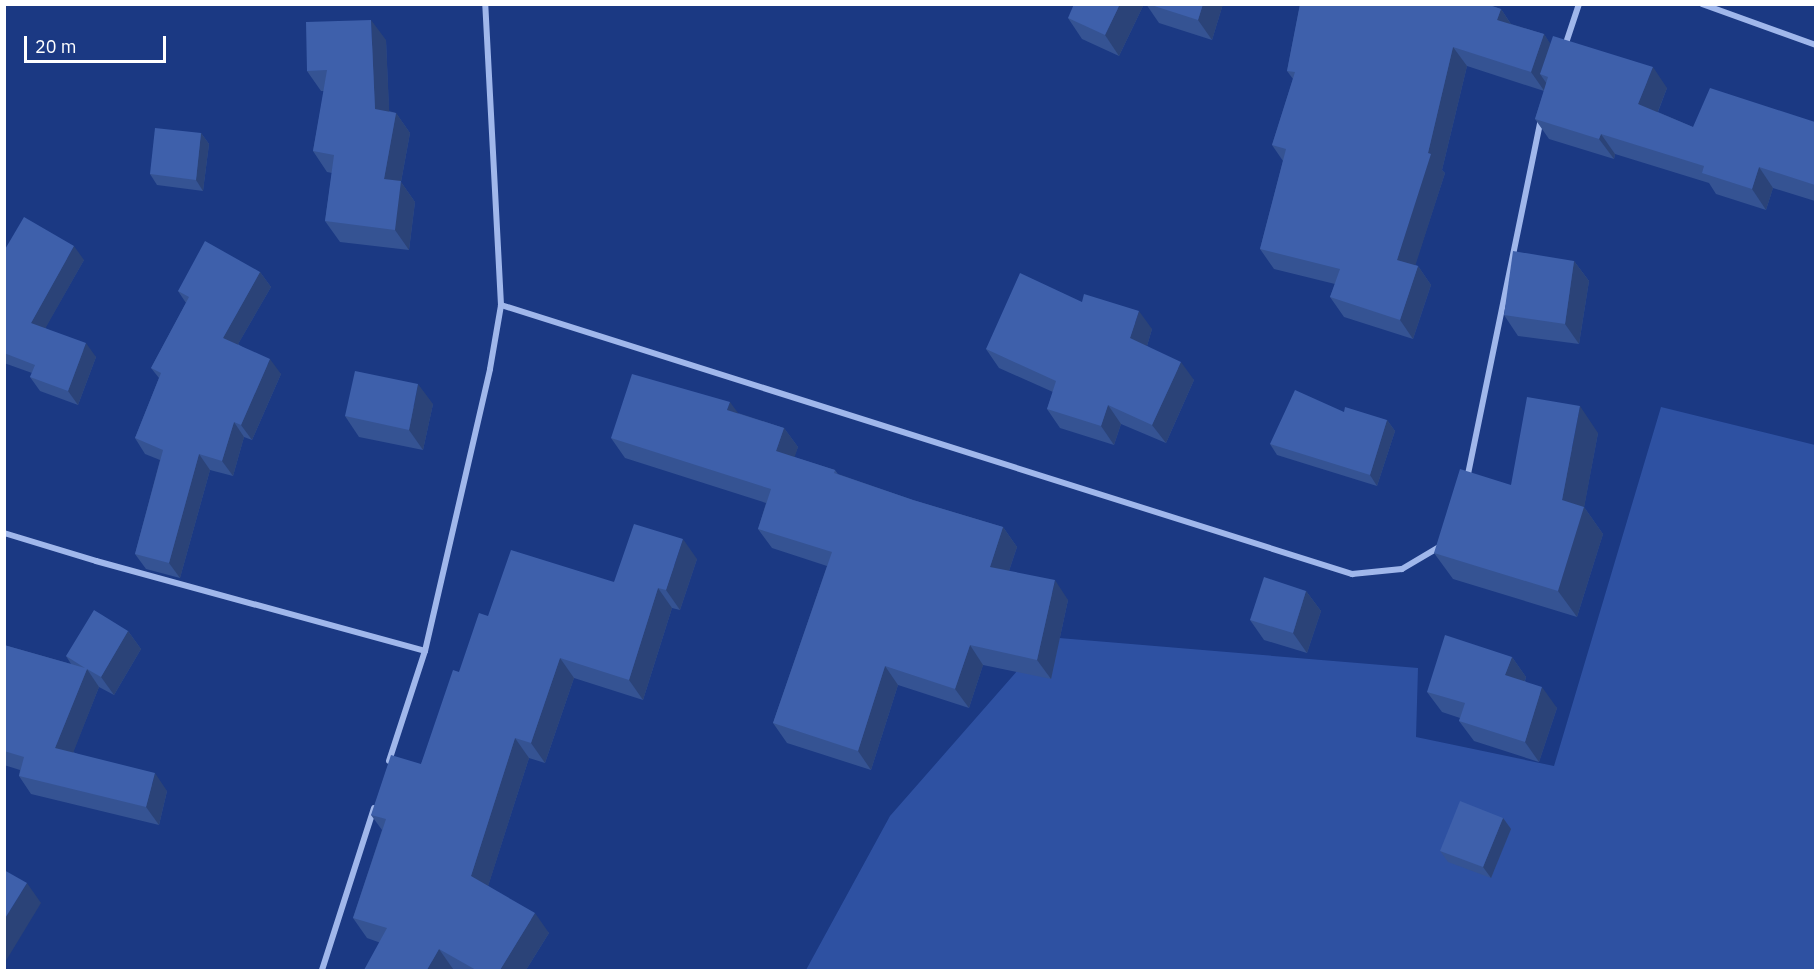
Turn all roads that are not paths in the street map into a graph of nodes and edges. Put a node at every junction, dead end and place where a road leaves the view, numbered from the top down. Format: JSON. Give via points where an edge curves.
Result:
{"nodes":[{"id":1,"x":485,"y":4,"type":"edge"},
{"id":2,"x":1579,"y":4,"type":"edge"},
{"id":3,"x":1702,"y":4,"type":"edge"},
{"id":4,"x":1815,"y":45,"type":"edge"},
{"id":5,"x":1564,"y":49,"type":"edge"},
{"id":6,"x":1543,"y":115,"type":"edge"},
{"id":7,"x":501,"y":305,"type":"junction"},
{"id":8,"x":1465,"y":490,"type":"edge"},
{"id":9,"x":4,"y":533,"type":"edge"},
{"id":10,"x":1445,"y":543,"type":"edge"},
{"id":11,"x":424,"y":651,"type":"junction"},
{"id":12,"x":388,"y":765,"type":"edge"},
{"id":13,"x":377,"y":800,"type":"edge"},
{"id":14,"x":322,"y":970,"type":"edge"}],
"edges":[{"from":1,"to":7,"type":"street"},
{"from":2,"to":5,"type":"street"},
{"from":3,"to":4,"type":"street"},
{"from":6,"to":8,"type":"street"},
{"from":7,"to":10,"type":"street","via":[[1352,574],[1402,570]]},
{"from":7,"to":11,"type":"street","via":[[490,369]]},
{"from":9,"to":11,"type":"street"},
{"from":11,"to":12,"type":"street"},
{"from":13,"to":14,"type":"street"}]}
